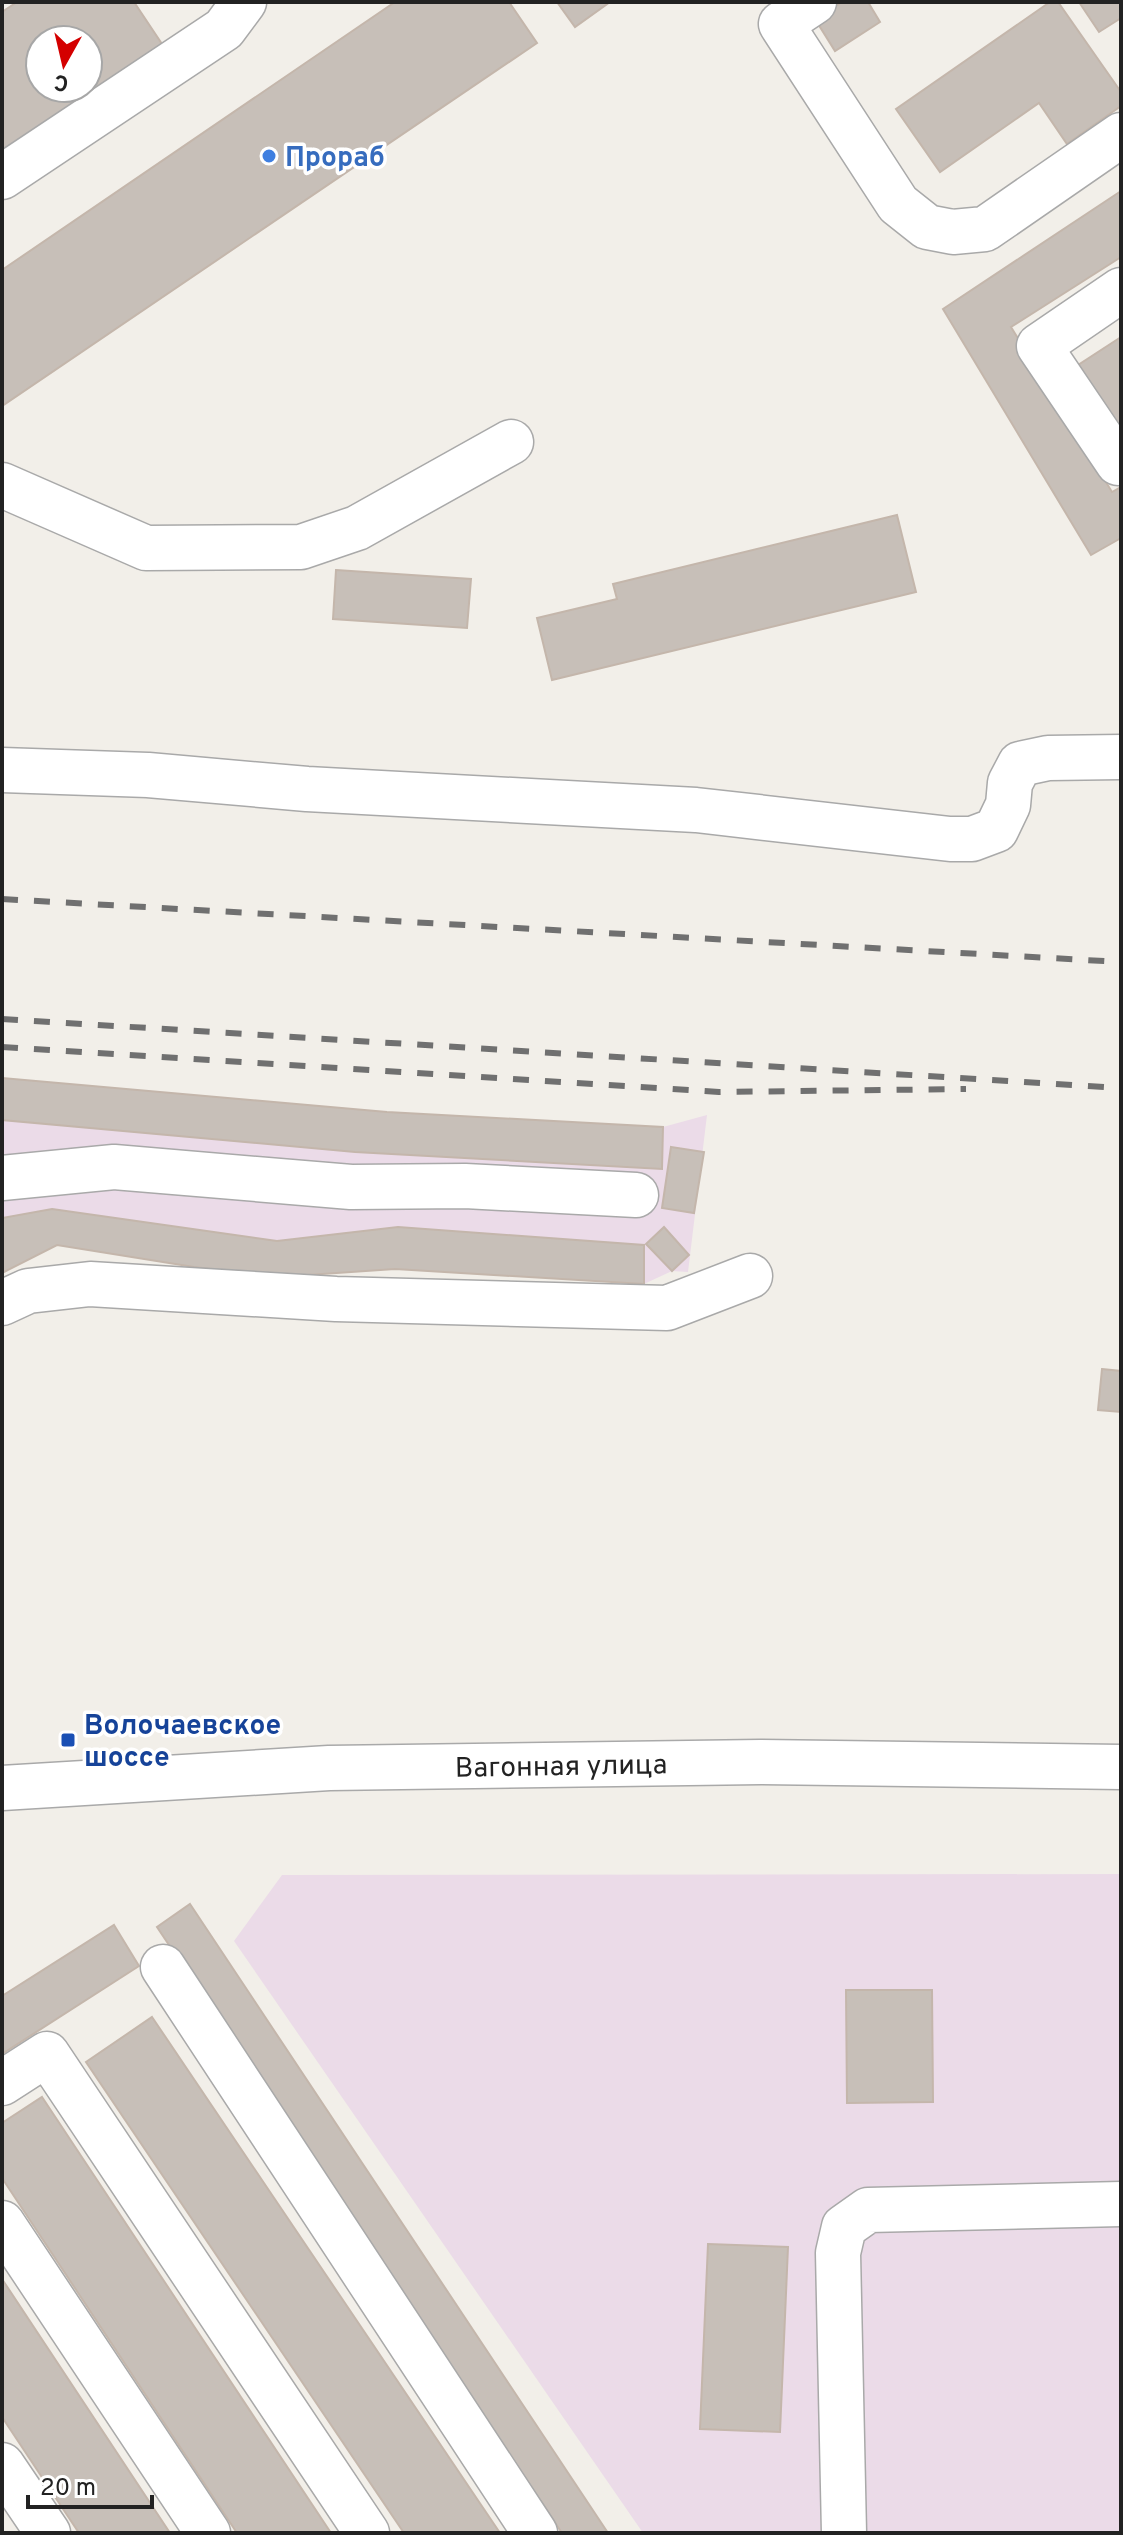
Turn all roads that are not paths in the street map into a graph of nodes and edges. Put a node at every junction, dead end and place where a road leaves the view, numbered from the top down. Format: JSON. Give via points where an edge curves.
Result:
{"nodes":[{"id":1,"x":244,"y":2,"type":"edge"},
{"id":2,"x":788,"y":9,"type":"edge"},
{"id":3,"x":1121,"y":135,"type":"edge"},
{"id":4,"x":2,"y":177,"type":"edge"},
{"id":5,"x":1121,"y":290,"type":"edge"},
{"id":6,"x":511,"y":442,"type":"dead end"},
{"id":7,"x":1121,"y":461,"type":"edge"},
{"id":8,"x":2,"y":485,"type":"edge"},
{"id":9,"x":1121,"y":757,"type":"edge"},
{"id":10,"x":2,"y":770,"type":"edge"},
{"id":11,"x":2,"y":1178,"type":"edge"},
{"id":12,"x":636,"y":1195,"type":"dead end"},
{"id":13,"x":750,"y":1276,"type":"dead end"},
{"id":14,"x":2,"y":1303,"type":"edge"},
{"id":15,"x":1121,"y":1767,"type":"edge"},
{"id":16,"x":2,"y":1788,"type":"edge"},
{"id":17,"x":163,"y":1967,"type":"dead end"},
{"id":18,"x":2,"y":2083,"type":"edge"},
{"id":19,"x":1121,"y":2204,"type":"edge"},
{"id":20,"x":2,"y":2223,"type":"edge"},
{"id":21,"x":2,"y":2465,"type":"edge"},
{"id":22,"x":48,"y":2533,"type":"edge"},
{"id":23,"x":208,"y":2533,"type":"edge"},
{"id":24,"x":367,"y":2533,"type":"edge"},
{"id":25,"x":535,"y":2533,"type":"edge"},
{"id":26,"x":844,"y":2533,"type":"edge"}],
"edges":[{"from":1,"to":4,"type":"street","via":[[224,29]]},
{"from":2,"to":3,"type":"street","via":[[898,204],[927,227],[953,232],[985,229]]},
{"from":5,"to":7,"type":"street","via":[[1039,346]]},
{"from":6,"to":8,"type":"street","via":[[357,528],[301,547],[146,548]]},
{"from":9,"to":10,"type":"street","via":[[1048,758],[1020,764],[996,830],[972,839],[696,810]]},
{"from":11,"to":12,"type":"street","via":[[114,1167],[351,1187],[465,1186]]},
{"from":13,"to":14,"type":"street","via":[[667,1308],[336,1299],[90,1284],[28,1291]]},
{"from":15,"to":16,"type":"street","name":"Вагонная улица","via":[[761,1762],[329,1768]]},
{"from":17,"to":25,"type":"street"},
{"from":18,"to":24,"type":"street","via":[[47,2054]]},
{"from":19,"to":26,"type":"street","via":[[868,2210],[844,2227],[838,2253]]},
{"from":20,"to":23,"type":"street"},
{"from":21,"to":22,"type":"street"}]}
